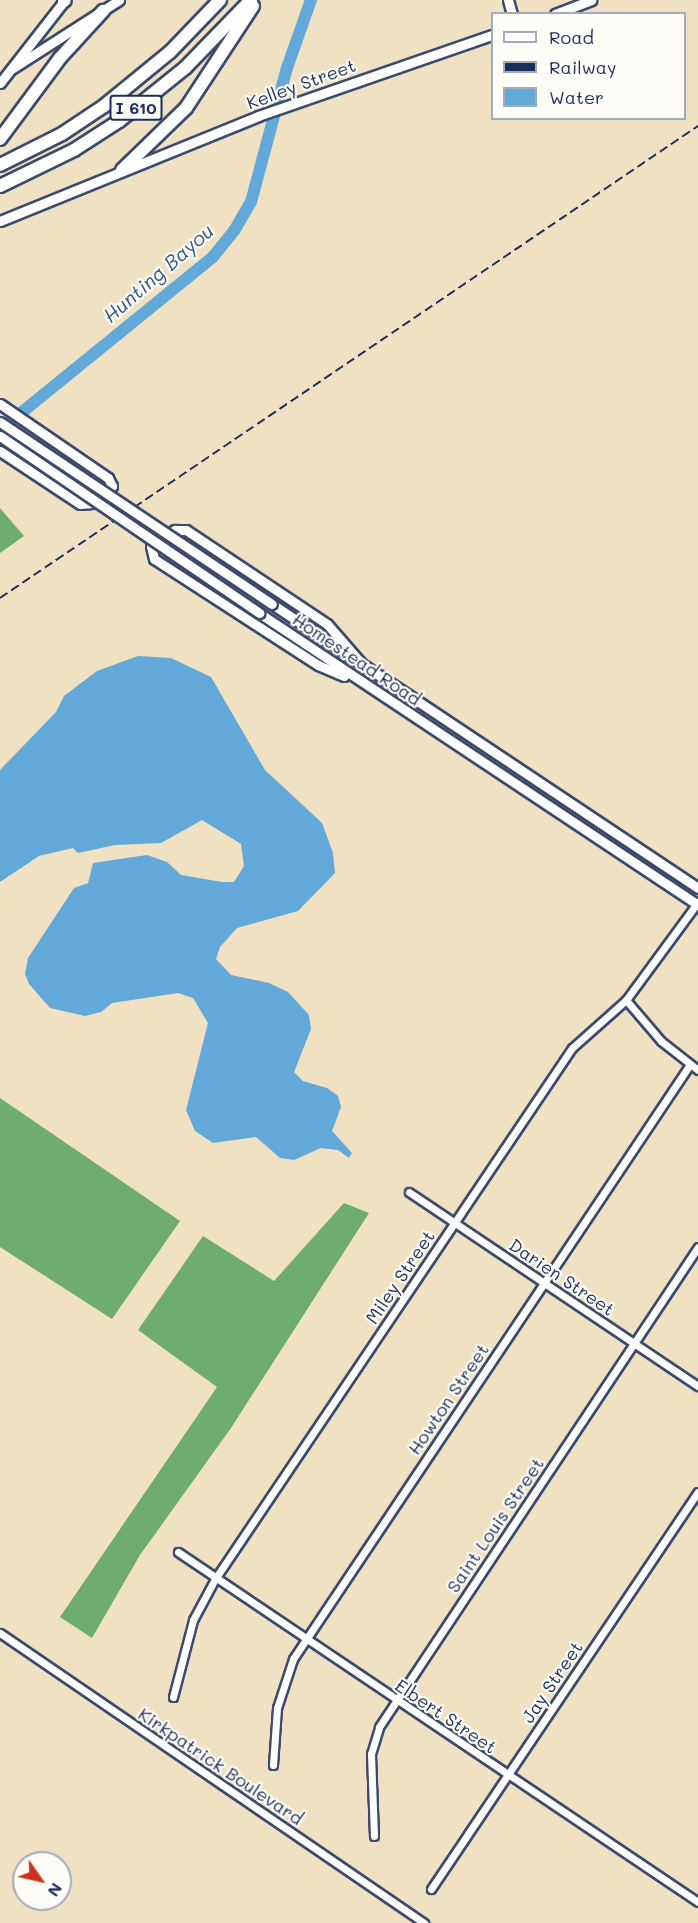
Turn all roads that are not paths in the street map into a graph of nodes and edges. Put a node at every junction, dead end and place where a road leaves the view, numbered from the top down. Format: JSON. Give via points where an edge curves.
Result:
{"nodes":[{"id":1,"x":119,"y":0,"type":"edge"},
{"id":2,"x":220,"y":0,"type":"edge"},
{"id":3,"x":251,"y":0,"type":"edge"},
{"id":4,"x":256,"y":0,"type":"edge"},
{"id":5,"x":591,"y":0,"type":"edge"},
{"id":6,"x":65,"y":1,"type":"edge"},
{"id":7,"x":103,"y":11,"type":"junction"},
{"id":8,"x":560,"y":12,"type":"edge"},
{"id":9,"x":491,"y":35,"type":"edge"},
{"id":10,"x":13,"y":68,"type":"junction"},
{"id":11,"x":0,"y":83,"type":"edge"},
{"id":12,"x":0,"y":139,"type":"edge"},
{"id":13,"x":0,"y":165,"type":"edge"},
{"id":14,"x":122,"y":170,"type":"junction"},
{"id":15,"x":0,"y":186,"type":"edge"},
{"id":16,"x":0,"y":221,"type":"edge"},
{"id":17,"x":0,"y":404,"type":"edge"},
{"id":18,"x":0,"y":422,"type":"edge"},
{"id":19,"x":0,"y":436,"type":"edge"},
{"id":20,"x":3,"y":453,"type":"edge"},
{"id":21,"x":361,"y":663,"type":"junction"},
{"id":22,"x":358,"y":681,"type":"junction"},
{"id":23,"x":698,"y":888,"type":"edge"},
{"id":24,"x":698,"y":904,"type":"edge"},
{"id":25,"x":626,"y":1000,"type":"junction"},
{"id":26,"x":689,"y":1066,"type":"junction"},
{"id":27,"x":698,"y":1070,"type":"edge"},
{"id":28,"x":409,"y":1192,"type":"dead end"},
{"id":29,"x":454,"y":1223,"type":"junction"},
{"id":30,"x":698,"y":1247,"type":"edge"},
{"id":31,"x":544,"y":1284,"type":"junction"},
{"id":32,"x":634,"y":1344,"type":"junction"},
{"id":33,"x":698,"y":1386,"type":"edge"},
{"id":34,"x":698,"y":1492,"type":"edge"},
{"id":35,"x":178,"y":1552,"type":"dead end"},
{"id":36,"x":215,"y":1579,"type":"junction"},
{"id":37,"x":0,"y":1634,"type":"edge"},
{"id":38,"x":305,"y":1640,"type":"junction"},
{"id":39,"x":173,"y":1697,"type":"dead end"},
{"id":40,"x":395,"y":1700,"type":"junction"},
{"id":41,"x":273,"y":1765,"type":"dead end"},
{"id":42,"x":507,"y":1776,"type":"junction"},
{"id":43,"x":374,"y":1836,"type":"dead end"},
{"id":44,"x":431,"y":1889,"type":"dead end"},
{"id":45,"x":698,"y":1902,"type":"edge"},
{"id":46,"x":424,"y":1923,"type":"edge"}],
"edges":[{"from":1,"to":7,"type":"main road"},
{"from":2,"to":13,"type":"highway","number":"I 610","via":[[170,52],[104,106],[62,134]]},
{"from":3,"to":15,"type":"highway","number":"I 610","via":[[185,68],[118,121],[74,150]]},
{"from":4,"to":14,"type":"highway","via":[[186,108]]},
{"from":5,"to":8,"type":"main road"},
{"from":6,"to":10,"type":"main road"},
{"from":7,"to":10,"type":"main road"},
{"from":7,"to":12,"type":"highway","via":[[60,58]]},
{"from":9,"to":14,"type":"main road","name":"Kelley Street","via":[[258,116]]},
{"from":10,"to":11,"type":"main road"},
{"from":14,"to":16,"type":"main road","name":"Kelley Street"},
{"from":17,"to":20,"type":"main road","via":[[108,478],[110,490],[93,503],[80,504]]},
{"from":18,"to":21,"type":"main road","name":"Homestead Road","bridge":true},
{"from":19,"to":22,"type":"main road","name":"Homestead Road","bridge":true},
{"from":21,"to":22,"type":"main road","via":[[334,629],[186,530],[174,530],[149,548],[154,559],[246,620],[318,665]]},
{"from":21,"to":23,"type":"main road","name":"Homestead Road"},
{"from":22,"to":24,"type":"main road","name":"Homestead Road"},
{"from":24,"to":25,"type":"street","name":"Miley Street"},
{"from":25,"to":26,"type":"street"},
{"from":25,"to":29,"type":"street","name":"Miley Street","via":[[572,1048]]},
{"from":26,"to":27,"type":"street"},
{"from":26,"to":31,"type":"street","name":"Howton Street"},
{"from":28,"to":29,"type":"street","name":"Darien Street"},
{"from":29,"to":31,"type":"street","name":"Darien Street"},
{"from":29,"to":36,"type":"street","name":"Miley Street"},
{"from":30,"to":32,"type":"street","name":"Saint Louis Street"},
{"from":31,"to":32,"type":"street","name":"Darien Street"},
{"from":31,"to":38,"type":"street","name":"Howton Street"},
{"from":32,"to":33,"type":"street","name":"Darien Street"},
{"from":32,"to":40,"type":"street","name":"Saint Louis Street"},
{"from":34,"to":42,"type":"street","name":"Jay Street"},
{"from":35,"to":36,"type":"street","name":"Elbert Street"},
{"from":36,"to":38,"type":"street","name":"Elbert Street"},
{"from":36,"to":39,"type":"street","name":"Miley Street","via":[[193,1620]]},
{"from":37,"to":46,"type":"street","name":"Kirkpatrick Boulevard"},
{"from":38,"to":40,"type":"street","name":"Elbert Street"},
{"from":38,"to":41,"type":"street","name":"Howton Street","via":[[283,1684]]},
{"from":40,"to":42,"type":"street","name":"Elbert Street"},
{"from":40,"to":43,"type":"street","name":"Saint Louis Street","via":[[379,1726],[371,1754]]},
{"from":42,"to":44,"type":"street","name":"Jay Street"},
{"from":42,"to":45,"type":"street","name":"Elbert Street"}]}
